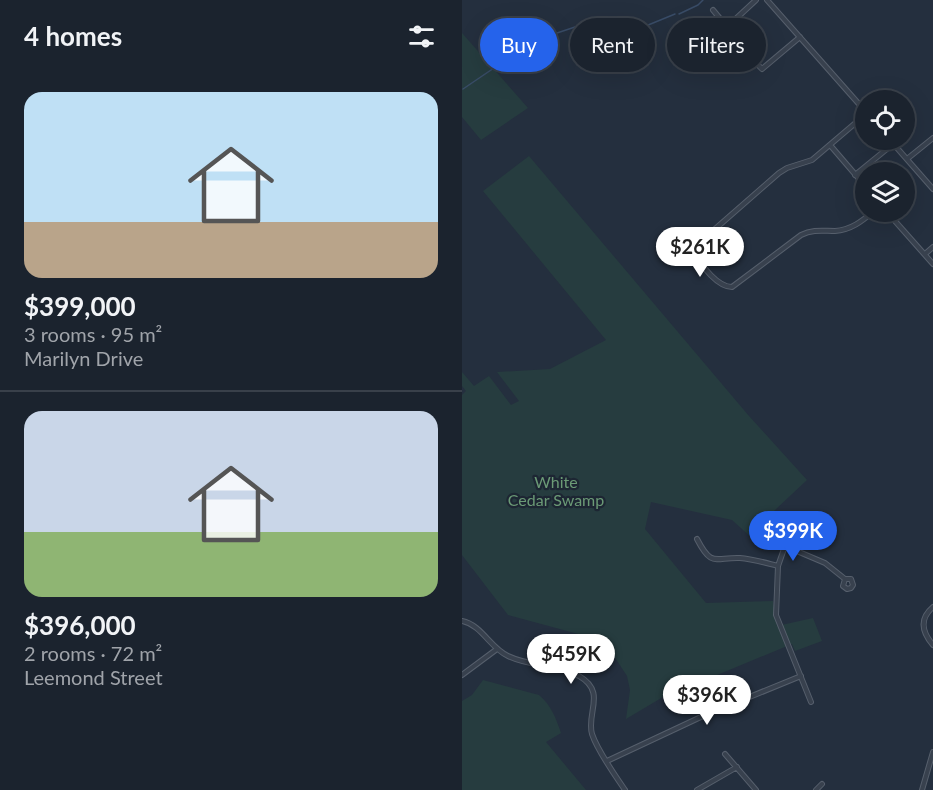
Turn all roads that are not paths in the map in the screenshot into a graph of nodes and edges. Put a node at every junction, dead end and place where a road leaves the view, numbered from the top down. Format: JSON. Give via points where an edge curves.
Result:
{"nodes":[{"id":1,"x":756,"y":0,"type":"edge"},
{"id":2,"x":767,"y":0,"type":"edge"},
{"id":3,"x":713,"y":10,"type":"dead end"},
{"id":4,"x":800,"y":37,"type":"junction"},
{"id":5,"x":766,"y":66,"type":"edge"},
{"id":6,"x":855,"y":100,"type":"edge"},
{"id":7,"x":855,"y":123,"type":"edge"},
{"id":8,"x":933,"y":138,"type":"edge"},
{"id":9,"x":830,"y":145,"type":"junction"},
{"id":10,"x":886,"y":150,"type":"edge"},
{"id":11,"x":899,"y":150,"type":"edge"},
{"id":12,"x":907,"y":159,"type":"junction"},
{"id":13,"x":871,"y":162,"type":"edge"},
{"id":14,"x":855,"y":175,"type":"edge"},
{"id":15,"x":933,"y":189,"type":"edge"},
{"id":16,"x":858,"y":222,"type":"edge"},
{"id":17,"x":896,"y":222,"type":"edge"},
{"id":18,"x":933,"y":247,"type":"edge"},
{"id":19,"x":925,"y":254,"type":"junction"},
{"id":20,"x":933,"y":264,"type":"edge"},
{"id":21,"x":767,"y":528,"type":"dead end"},
{"id":22,"x":697,"y":539,"type":"dead end"},
{"id":23,"x":785,"y":546,"type":"junction"},
{"id":24,"x":778,"y":566,"type":"junction"},
{"id":25,"x":845,"y":579,"type":"dead end"},
{"id":26,"x":933,"y":607,"type":"edge"},
{"id":27,"x":462,"y":621,"type":"edge"},
{"id":28,"x":933,"y":645,"type":"edge"},
{"id":29,"x":496,"y":649,"type":"junction"},
{"id":30,"x":462,"y":675,"type":"edge"},
{"id":31,"x":801,"y":676,"type":"junction"},
{"id":32,"x":811,"y":702,"type":"dead end"},
{"id":33,"x":933,"y":752,"type":"edge"},
{"id":34,"x":725,"y":754,"type":"dead end"},
{"id":35,"x":607,"y":761,"type":"junction"},
{"id":36,"x":737,"y":767,"type":"junction"},
{"id":37,"x":822,"y":784,"type":"dead end"},
{"id":38,"x":625,"y":790,"type":"edge"},
{"id":39,"x":697,"y":790,"type":"edge"},
{"id":40,"x":756,"y":790,"type":"edge"},
{"id":41,"x":816,"y":790,"type":"edge"},
{"id":42,"x":923,"y":790,"type":"edge"}],
"edges":[{"from":1,"to":3,"type":"street","via":[[727,27]]},
{"from":2,"to":4,"type":"street"},
{"from":4,"to":5,"type":"street"},
{"from":4,"to":6,"type":"street"},
{"from":7,"to":9,"type":"street"},
{"from":8,"to":12,"type":"street"},
{"from":9,"to":14,"type":"street"},
{"from":9,"to":16,"type":"street","via":[[807,163],[783,170],[707,236],[697,249],[699,261],[721,285],[732,287],[801,235],[815,230],[839,231]]},
{"from":10,"to":13,"type":"street"},
{"from":11,"to":12,"type":"street"},
{"from":12,"to":15,"type":"street"},
{"from":17,"to":19,"type":"street"},
{"from":18,"to":19,"type":"street"},
{"from":19,"to":20,"type":"street"},
{"from":21,"to":23,"type":"street"},
{"from":22,"to":24,"type":"street","via":[[714,559],[743,558]]},
{"from":23,"to":24,"type":"street"},
{"from":23,"to":25,"type":"street","via":[[825,563]]},
{"from":24,"to":31,"type":"street","via":[[776,615]]},
{"from":26,"to":28,"type":"street","via":[[923,623]]},
{"from":27,"to":29,"type":"street","via":[[475,626]]},
{"from":29,"to":30,"type":"street"},
{"from":29,"to":35,"type":"street","via":[[523,662],[563,669],[587,683],[594,698],[592,734]]},
{"from":31,"to":32,"type":"street"},
{"from":31,"to":35,"type":"street"},
{"from":33,"to":42,"type":"street"},
{"from":34,"to":36,"type":"street"},
{"from":35,"to":38,"type":"street"},
{"from":36,"to":39,"type":"street"},
{"from":36,"to":40,"type":"street"},
{"from":37,"to":41,"type":"street"}]}
